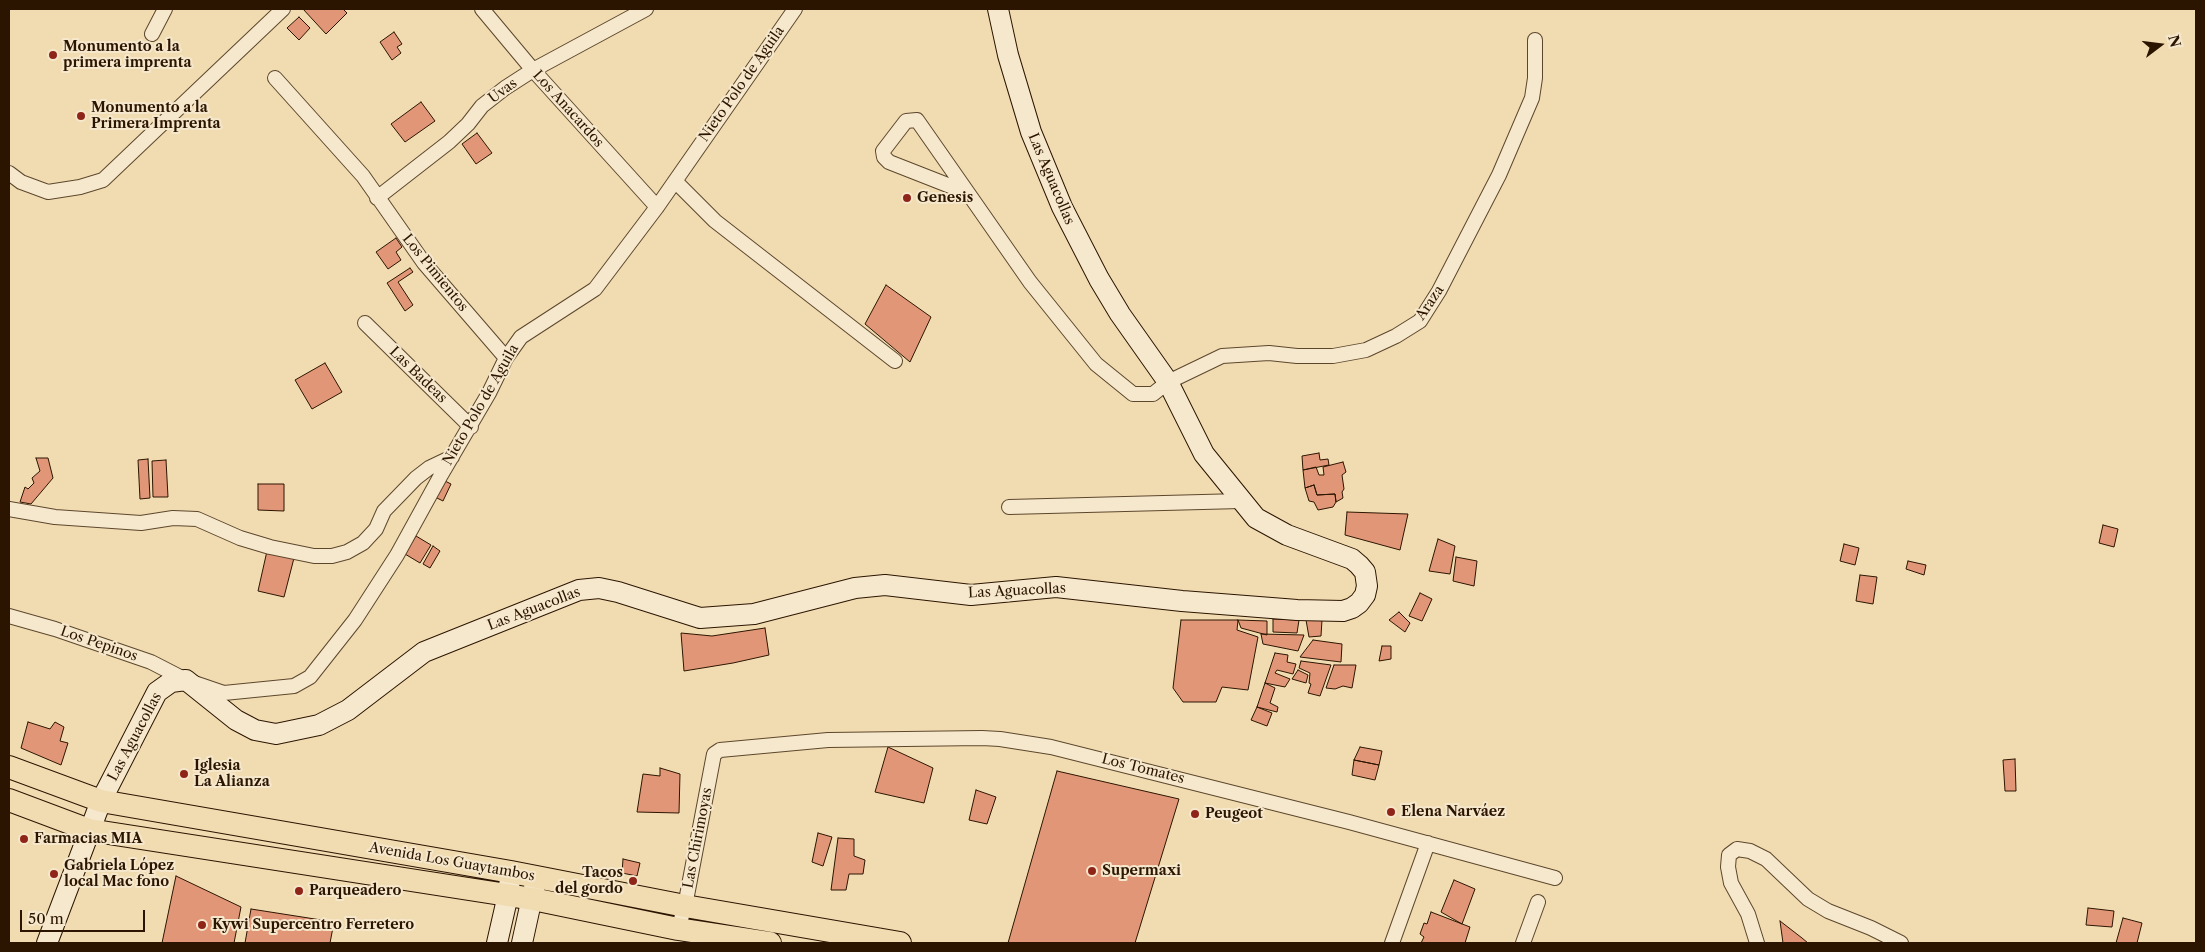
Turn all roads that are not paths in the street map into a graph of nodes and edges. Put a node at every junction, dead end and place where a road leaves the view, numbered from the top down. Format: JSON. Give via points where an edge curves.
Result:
{"nodes":[{"id":1,"x":165,"y":9,"type":"edge"},
{"id":2,"x":283,"y":9,"type":"edge"},
{"id":3,"x":482,"y":9,"type":"edge"},
{"id":4,"x":646,"y":9,"type":"edge"},
{"id":5,"x":794,"y":9,"type":"edge"},
{"id":6,"x":998,"y":9,"type":"edge"},
{"id":7,"x":152,"y":34,"type":"dead end"},
{"id":8,"x":1535,"y":40,"type":"dead end"},
{"id":9,"x":533,"y":70,"type":"junction"},
{"id":10,"x":275,"y":78,"type":"dead end"},
{"id":11,"x":9,"y":173,"type":"edge"},
{"id":12,"x":675,"y":181,"type":"junction"},
{"id":13,"x":968,"y":193,"type":"junction"},
{"id":14,"x":377,"y":198,"type":"junction"},
{"id":15,"x":657,"y":207,"type":"junction"},
{"id":16,"x":365,"y":323,"type":"dead end"},
{"id":17,"x":506,"y":358,"type":"junction"},
{"id":18,"x":895,"y":361,"type":"dead end"},
{"id":19,"x":1168,"y":382,"type":"junction"},
{"id":20,"x":471,"y":427,"type":"junction"},
{"id":21,"x":452,"y":458,"type":"junction"},
{"id":22,"x":1241,"y":502,"type":"junction"},
{"id":23,"x":1009,"y":507,"type":"dead end"},
{"id":24,"x":9,"y":509,"type":"edge"},
{"id":25,"x":9,"y":616,"type":"edge"},
{"id":26,"x":186,"y":680,"type":"junction"},
{"id":27,"x":720,"y":750,"type":"joint"},
{"id":28,"x":9,"y":767,"type":"edge"},
{"id":29,"x":9,"y":800,"type":"edge"},
{"id":30,"x":101,"y":801,"type":"junction"},
{"id":31,"x":90,"y":830,"type":"junction"},
{"id":32,"x":1428,"y":843,"type":"junction"},
{"id":33,"x":511,"y":872,"type":"junction"},
{"id":34,"x":536,"y":876,"type":"junction"},
{"id":35,"x":1555,"y":878,"type":"dead end"},
{"id":36,"x":508,"y":895,"type":"junction"},
{"id":37,"x":533,"y":899,"type":"junction"},
{"id":38,"x":1538,"y":902,"type":"dead end"},
{"id":39,"x":685,"y":906,"type":"junction"},
{"id":40,"x":678,"y":929,"type":"junction"},
{"id":41,"x":851,"y":940,"type":"edge"},
{"id":42,"x":46,"y":943,"type":"edge"},
{"id":43,"x":497,"y":943,"type":"edge"},
{"id":44,"x":522,"y":943,"type":"edge"},
{"id":45,"x":770,"y":943,"type":"edge"},
{"id":46,"x":900,"y":943,"type":"edge"},
{"id":47,"x":1392,"y":943,"type":"edge"},
{"id":48,"x":1523,"y":943,"type":"edge"},
{"id":49,"x":1757,"y":943,"type":"edge"},
{"id":50,"x":1901,"y":943,"type":"edge"}],
"edges":[{"from":1,"to":7,"type":"street"},
{"from":2,"to":11,"type":"street","via":[[104,180],[48,192],[21,182]]},
{"from":3,"to":9,"type":"street","name":"Los Anacardos"},
{"from":4,"to":9,"type":"street","name":"Uvas"},
{"from":5,"to":12,"type":"street","name":"Nieto Polo de Aguila"},
{"from":6,"to":19,"type":"street","name":"Las Aguacollas","via":[[1026,117],[1062,207],[1112,300]]},
{"from":8,"to":19,"type":"street","name":"Araza","via":[[1536,78],[1525,117],[1495,183],[1420,321],[1366,350],[1333,356],[1269,352],[1222,356]]},
{"from":9,"to":14,"type":"street","name":"Uvas","via":[[482,106],[449,142]]},
{"from":9,"to":15,"type":"street","name":"Los Anacardos"},
{"from":10,"to":14,"type":"street","name":"Los Pimientos","via":[[363,176]]},
{"from":12,"to":15,"type":"street","name":"Nieto Polo de Aguila"},
{"from":12,"to":18,"type":"street","via":[[715,221]]},
{"from":13,"to":13,"type":"street","name":"Araza","via":[[889,162],[884,157],[883,151],[906,120],[916,120]]},
{"from":13,"to":19,"type":"street","name":"Araza","via":[[1030,282],[1096,364],[1133,394],[1153,394]]},
{"from":14,"to":17,"type":"street","name":"Los Pimientos","via":[[424,263]]},
{"from":15,"to":17,"type":"street","name":"Nieto Polo de Aguila","via":[[595,289],[521,337]]},
{"from":16,"to":20,"type":"street","name":"Las Badeas"},
{"from":17,"to":20,"type":"street","name":"Nieto Polo de Aguila"},
{"from":19,"to":22,"type":"street","name":"Las Aguacollas","via":[[1204,454]]},
{"from":20,"to":21,"type":"street","name":"Nieto Polo de Aguila"},
{"from":21,"to":24,"type":"street","via":[[416,478],[384,512],[376,529],[363,543],[332,556],[314,556],[270,547],[197,519],[173,518],[141,523],[55,517]]},
{"from":21,"to":26,"type":"street","name":"Nieto Polo de Aguila","via":[[398,555],[355,620],[310,677],[294,686],[224,693]]},
{"from":22,"to":23,"type":"street"},
{"from":22,"to":26,"type":"street","name":"Las Aguacollas","via":[[1271,528],[1356,562],[1367,582],[1365,595],[1359,603],[1343,611],[1297,610],[1056,587],[971,595],[884,585],[856,588],[754,614],[700,618],[599,588],[579,590],[424,652],[348,710],[320,725],[276,734],[255,730],[236,720]]},
{"from":25,"to":26,"type":"street","name":"Los Pepinos","via":[[151,662]]},
{"from":26,"to":30,"type":"street","name":"Las Aguacollas","via":[[171,682],[157,692]]},
{"from":27,"to":32,"type":"street","name":"Los Tomates","via":[[856,739],[1000,739],[1061,749]]},
{"from":27,"to":39,"type":"street","name":"Las Chirimoyas","via":[[714,754]]},
{"from":28,"to":30,"type":"main road","name":"Avenida Los Guaytambos"},
{"from":29,"to":31,"type":"main road","name":"Avenida Los Guaytambos"},
{"from":30,"to":31,"type":"street","name":"Las Aguacollas"},
{"from":30,"to":33,"type":"main road","name":"Avenida Los Guaytambos"},
{"from":31,"to":36,"type":"main road","name":"Avenida Los Guaytambos"},
{"from":31,"to":42,"type":"street","name":"Las Aguacollas"},
{"from":32,"to":35,"type":"street","name":"Los Tomates"},
{"from":32,"to":47,"type":"street"},
{"from":33,"to":34,"type":"main road","name":"Avenida Los Guaytambos"},
{"from":33,"to":36,"type":"street"},
{"from":34,"to":37,"type":"street"},
{"from":34,"to":39,"type":"main road","name":"Avenida Los Guaytambos"},
{"from":36,"to":37,"type":"main road","name":"Avenida Los Guaytambos"},
{"from":36,"to":43,"type":"street"},
{"from":37,"to":40,"type":"main road","name":"Avenida Los Guaytambos"},
{"from":37,"to":44,"type":"street"},
{"from":38,"to":48,"type":"street"},
{"from":39,"to":40,"type":"street","name":"Las Chirimoyas"},
{"from":39,"to":41,"type":"main road","name":"Avenida Los Guaytambos"},
{"from":40,"to":45,"type":"main road","name":"Avenida Los Guaytambos"},
{"from":41,"to":46,"type":"main road","name":"Avenida Los Guaytambos"},
{"from":49,"to":50,"type":"street","via":[[1748,914],[1731,882],[1729,855],[1737,849],[1766,859],[1808,899],[1828,911]]}]}
